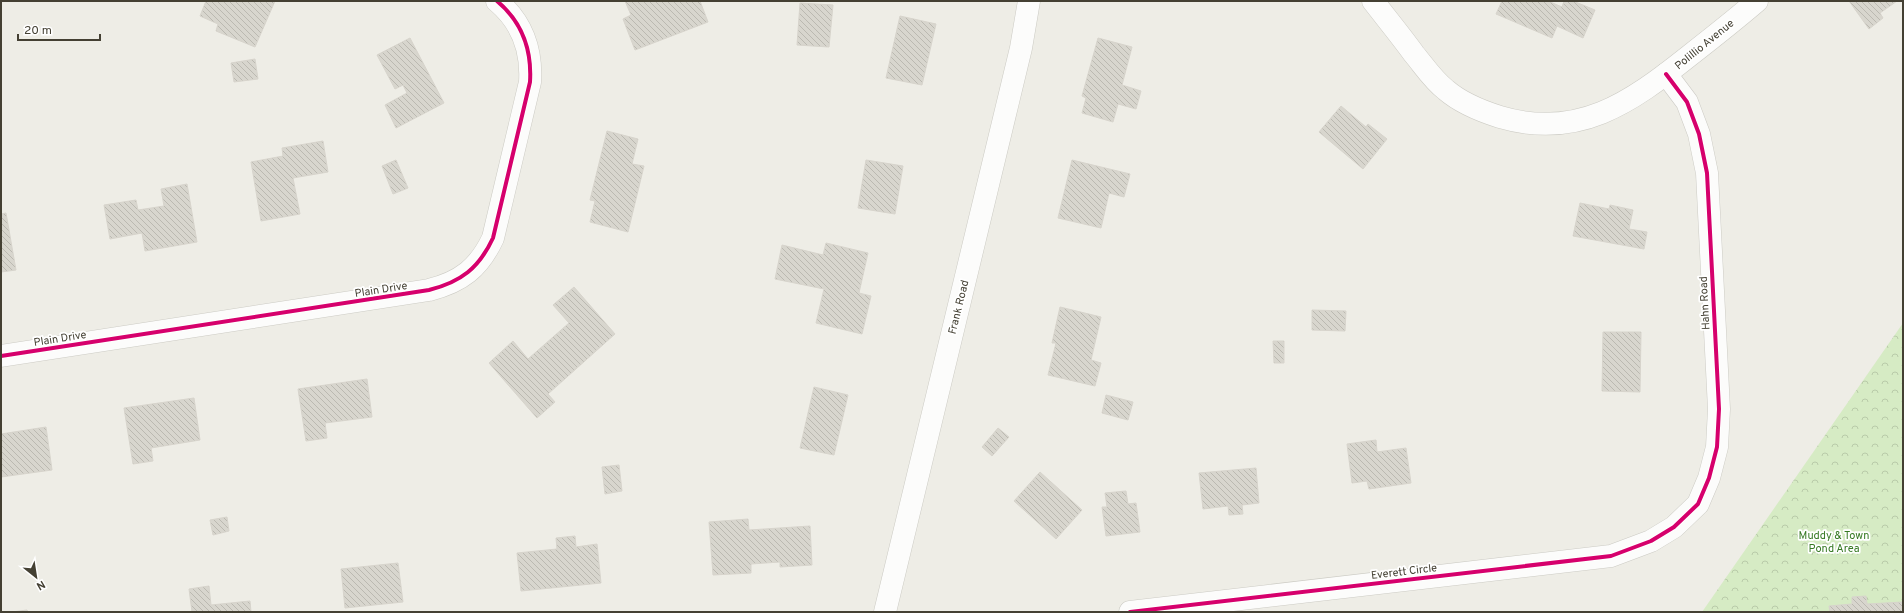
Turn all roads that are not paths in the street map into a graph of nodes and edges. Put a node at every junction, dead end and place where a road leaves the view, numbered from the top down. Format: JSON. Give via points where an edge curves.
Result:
{"nodes":[{"id":1,"x":498,"y":1,"type":"edge"},
{"id":2,"x":1029,"y":1,"type":"edge"},
{"id":3,"x":1373,"y":1,"type":"edge"},
{"id":4,"x":1757,"y":1,"type":"edge"},
{"id":5,"x":1666,"y":74,"type":"junction"},
{"id":6,"x":1,"y":356,"type":"edge"},
{"id":7,"x":1674,"y":527,"type":"joint"},
{"id":8,"x":885,"y":612,"type":"edge"},
{"id":9,"x":1130,"y":612,"type":"edge"}],
"edges":[{"from":1,"to":6,"type":"street","name":"Plain Drive","via":[[513,17],[526,42],[531,70],[530,82],[493,238],[481,260],[461,277],[440,287],[423,291]]},
{"from":2,"to":8,"type":"street","name":"Frank Road","via":[[1019,56]]},
{"from":3,"to":5,"type":"street","name":"Polillio Avenue","via":[[1446,91],[1486,113],[1511,120],[1539,125],[1567,123],[1594,116],[1619,105]]},
{"from":4,"to":5,"type":"street","name":"Polillio Avenue"},
{"from":5,"to":7,"type":"street","name":"Hahn Road","via":[[1687,102],[1699,134],[1707,173],[1719,409],[1717,447],[1709,478],[1698,504]]},
{"from":7,"to":9,"type":"street","name":"Everett Circle","via":[[1650,541],[1611,556]]}]}
